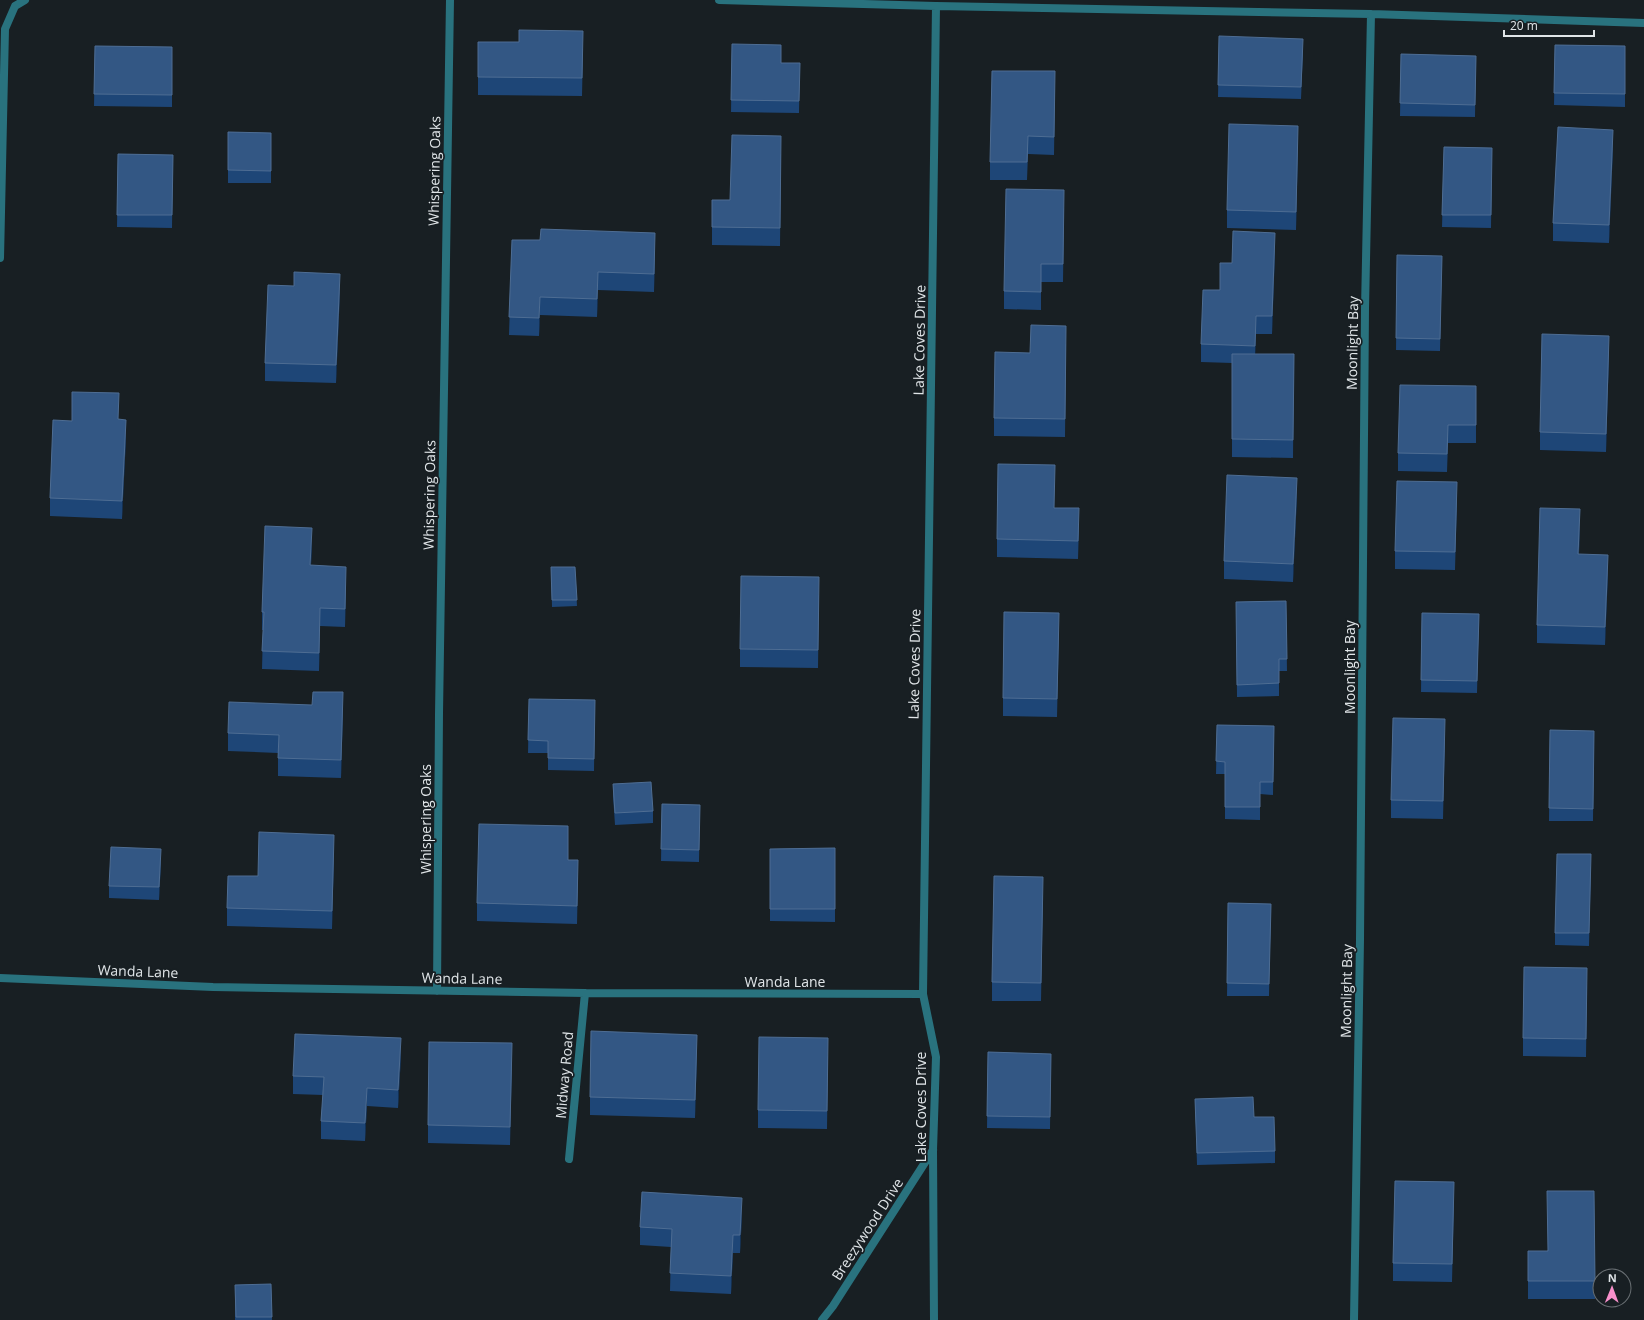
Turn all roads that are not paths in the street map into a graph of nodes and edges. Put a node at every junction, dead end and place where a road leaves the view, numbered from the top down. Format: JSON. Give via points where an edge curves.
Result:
{"nodes":[{"id":1,"x":25,"y":0,"type":"edge"},
{"id":2,"x":450,"y":0,"type":"edge"},
{"id":3,"x":719,"y":0,"type":"edge"},
{"id":4,"x":936,"y":6,"type":"junction"},
{"id":5,"x":1371,"y":14,"type":"junction"},
{"id":6,"x":1644,"y":23,"type":"edge"},
{"id":7,"x":0,"y":258,"type":"edge"},
{"id":8,"x":0,"y":978,"type":"edge"},
{"id":9,"x":437,"y":991,"type":"junction"},
{"id":10,"x":585,"y":993,"type":"junction"},
{"id":11,"x":923,"y":994,"type":"junction"},
{"id":12,"x":933,"y":1150,"type":"junction"},
{"id":13,"x":570,"y":1159,"type":"dead end"},
{"id":14,"x":822,"y":1320,"type":"edge"},
{"id":15,"x":934,"y":1320,"type":"edge"},
{"id":16,"x":1354,"y":1320,"type":"edge"}],
"edges":[{"from":1,"to":7,"type":"street","via":[[15,6],[5,29]]},
{"from":2,"to":9,"type":"street","name":"Whispering Oaks"},
{"from":3,"to":4,"type":"street"},
{"from":4,"to":5,"type":"street"},
{"from":4,"to":11,"type":"street","name":"Lake Coves Drive"},
{"from":5,"to":6,"type":"street"},
{"from":5,"to":16,"type":"street","name":"Moonlight Bay","via":[[1365,309]]},
{"from":8,"to":9,"type":"street","name":"Wanda Lane","via":[[213,987]]},
{"from":9,"to":10,"type":"street","name":"Wanda Lane"},
{"from":10,"to":11,"type":"street","name":"Wanda Lane"},
{"from":10,"to":13,"type":"street","name":"Midway Road"},
{"from":11,"to":12,"type":"street","name":"Lake Coves Drive","via":[[936,1057]]},
{"from":12,"to":14,"type":"street","name":"Breezywood Drive"},
{"from":12,"to":15,"type":"street","name":"Lake Coves Drive"}]}
